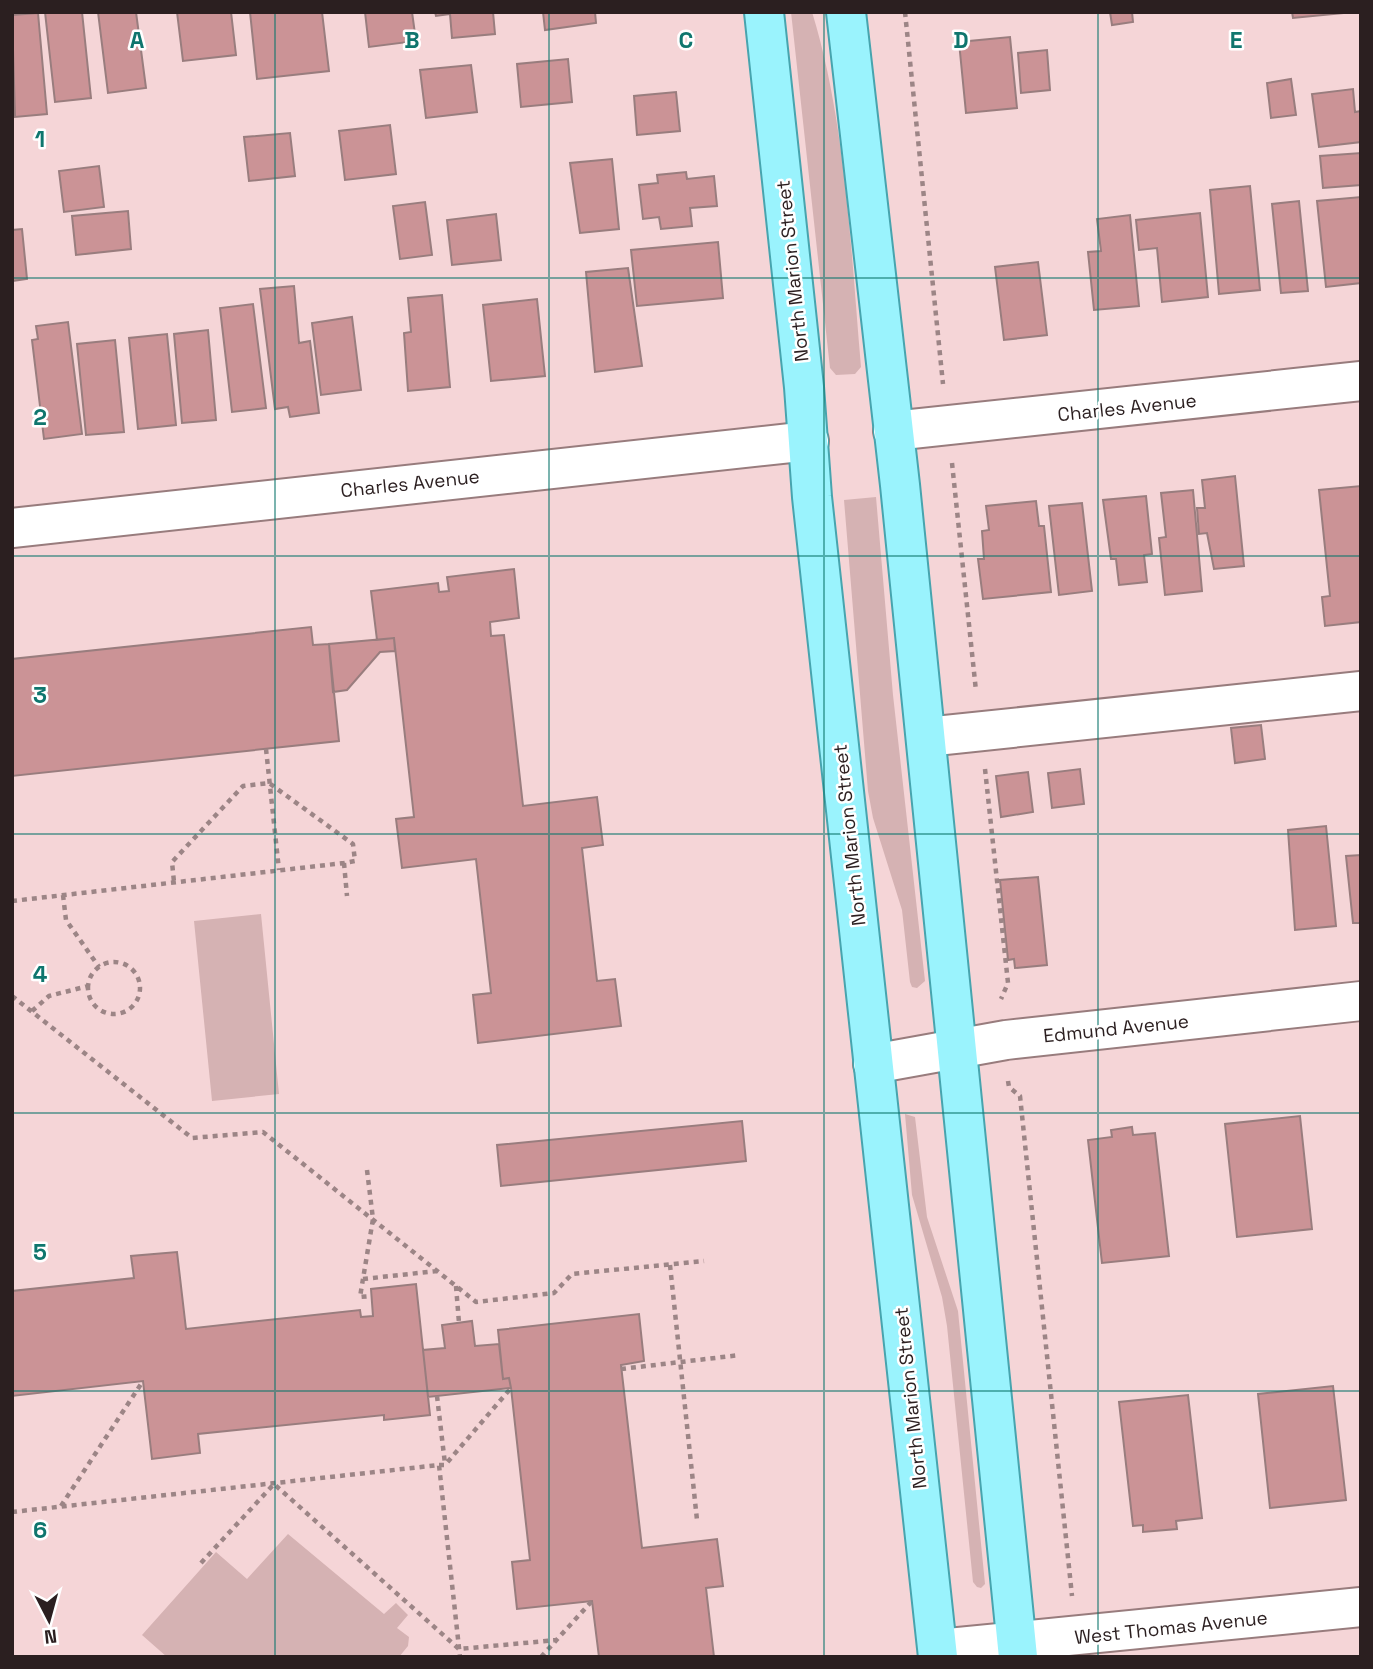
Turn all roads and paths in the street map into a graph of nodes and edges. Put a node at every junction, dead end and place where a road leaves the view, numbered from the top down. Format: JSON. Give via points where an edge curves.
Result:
{"nodes":[{"id":1,"x":764,"y":12,"type":"edge"},
{"id":2,"x":846,"y":12,"type":"edge"},
{"id":3,"x":905,"y":12,"type":"edge"},
{"id":4,"x":1361,"y":381,"type":"edge"},
{"id":5,"x":948,"y":427,"type":"junction"},
{"id":6,"x":893,"y":431,"type":"junction"},
{"id":7,"x":809,"y":441,"type":"junction"},
{"id":8,"x":12,"y":528,"type":"edge"},
{"id":9,"x":1361,"y":691,"type":"edge"},
{"id":10,"x":980,"y":731,"type":"junction"},
{"id":11,"x":926,"y":737,"type":"junction"},
{"id":12,"x":266,"y":749,"type":"dead end"},
{"id":13,"x":269,"y":783,"type":"junction"},
{"id":14,"x":344,"y":863,"type":"junction"},
{"id":15,"x":279,"y":870,"type":"junction"},
{"id":16,"x":174,"y":882,"type":"junction"},
{"id":17,"x":63,"y":895,"type":"junction"},
{"id":18,"x":347,"y":895,"type":"dead end"},
{"id":19,"x":12,"y":901,"type":"edge"},
{"id":20,"x":99,"y":967,"type":"junction"},
{"id":21,"x":88,"y":986,"type":"junction"},
{"id":22,"x":12,"y":996,"type":"edge"},
{"id":23,"x":1361,"y":1001,"type":"edge"},
{"id":24,"x":32,"y":1012,"type":"junction"},
{"id":25,"x":1006,"y":1040,"type":"junction"},
{"id":26,"x":955,"y":1048,"type":"junction"},
{"id":27,"x":873,"y":1064,"type":"junction"},
{"id":28,"x":367,"y":1170,"type":"dead end"},
{"id":29,"x":373,"y":1219,"type":"junction"},
{"id":30,"x":704,"y":1261,"type":"dead end"},
{"id":31,"x":670,"y":1265,"type":"junction"},
{"id":32,"x":437,"y":1271,"type":"junction"},
{"id":33,"x":363,"y":1279,"type":"junction"},
{"id":34,"x":456,"y":1286,"type":"junction"},
{"id":35,"x":371,"y":1296,"type":"dead end"},
{"id":36,"x":459,"y":1323,"type":"dead end"},
{"id":37,"x":740,"y":1356,"type":"dead end"},
{"id":38,"x":680,"y":1362,"type":"junction"},
{"id":39,"x":621,"y":1369,"type":"dead end"},
{"id":40,"x":144,"y":1381,"type":"dead end"},
{"id":41,"x":511,"y":1388,"type":"dead end"},
{"id":42,"x":437,"y":1396,"type":"dead end"},
{"id":43,"x":442,"y":1465,"type":"junction"},
{"id":44,"x":274,"y":1484,"type":"junction"},
{"id":45,"x":60,"y":1507,"type":"junction"},
{"id":46,"x":12,"y":1512,"type":"edge"},
{"id":47,"x":697,"y":1520,"type":"dead end"},
{"id":48,"x":201,"y":1563,"type":"dead end"},
{"id":49,"x":1072,"y":1600,"type":"dead end"},
{"id":50,"x":592,"y":1601,"type":"dead end"},
{"id":51,"x":1361,"y":1607,"type":"edge"},
{"id":52,"x":557,"y":1640,"type":"junction"},
{"id":53,"x":459,"y":1649,"type":"junction"},
{"id":54,"x":1017,"y":1650,"type":"edge"},
{"id":55,"x":938,"y":1653,"type":"edge"},
{"id":56,"x":460,"y":1657,"type":"edge"},
{"id":57,"x":541,"y":1657,"type":"edge"}],
"edges":[{"from":1,"to":7,"type":"main road","name":"North Marion Street"},
{"from":2,"to":6,"type":"main road"},
{"from":3,"to":5,"type":"path"},
{"from":4,"to":5,"type":"street","name":"Charles Avenue"},
{"from":5,"to":6,"type":"street","name":"Charles Avenue"},
{"from":5,"to":10,"type":"path"},
{"from":6,"to":11,"type":"main road"},
{"from":7,"to":8,"type":"street","name":"Charles Avenue"},
{"from":7,"to":27,"type":"main road","name":"North Marion Street"},
{"from":9,"to":10,"type":"street"},
{"from":10,"to":11,"type":"street"},
{"from":10,"to":25,"type":"path","via":[[1008,983],[1001,999]]},
{"from":11,"to":26,"type":"main road"},
{"from":12,"to":13,"type":"path"},
{"from":13,"to":14,"type":"path","via":[[353,844],[355,861]]},
{"from":13,"to":15,"type":"path"},
{"from":13,"to":16,"type":"path","via":[[243,786],[172,862]]},
{"from":14,"to":15,"type":"path"},
{"from":14,"to":18,"type":"path"},
{"from":15,"to":16,"type":"path"},
{"from":16,"to":17,"type":"path"},
{"from":17,"to":19,"type":"path"},
{"from":17,"to":20,"type":"path","via":[[66,920]]},
{"from":20,"to":21,"type":"path"},
{"from":20,"to":21,"type":"path","via":[[110,962],[130,966],[138,978],[139,998],[122,1014],[104,1013],[95,1006]]},
{"from":21,"to":24,"type":"path","via":[[48,996]]},
{"from":22,"to":24,"type":"path"},
{"from":23,"to":25,"type":"street","name":"Edmund Avenue"},
{"from":24,"to":29,"type":"path","via":[[192,1139],[263,1132]]},
{"from":25,"to":26,"type":"street","name":"Edmund Avenue"},
{"from":25,"to":49,"type":"path","via":[[1009,1087],[1020,1096]]},
{"from":26,"to":27,"type":"street","name":"Edmund Avenue"},
{"from":26,"to":54,"type":"main road"},
{"from":27,"to":55,"type":"main road","name":"North Marion Street"},
{"from":28,"to":29,"type":"path"},
{"from":29,"to":32,"type":"path"},
{"from":29,"to":33,"type":"path"},
{"from":30,"to":31,"type":"path"},
{"from":31,"to":34,"type":"path","via":[[572,1275],[554,1293],[476,1302]]},
{"from":31,"to":38,"type":"path"},
{"from":32,"to":33,"type":"path"},
{"from":32,"to":34,"type":"path"},
{"from":33,"to":35,"type":"path","via":[[360,1297]]},
{"from":34,"to":36,"type":"path"},
{"from":37,"to":38,"type":"path"},
{"from":38,"to":39,"type":"path"},
{"from":38,"to":47,"type":"path"},
{"from":40,"to":45,"type":"path"},
{"from":41,"to":43,"type":"path"},
{"from":42,"to":43,"type":"path"},
{"from":43,"to":44,"type":"path"},
{"from":43,"to":53,"type":"path"},
{"from":44,"to":45,"type":"path"},
{"from":44,"to":48,"type":"path"},
{"from":44,"to":53,"type":"path"},
{"from":45,"to":46,"type":"path"},
{"from":50,"to":52,"type":"path"},
{"from":51,"to":54,"type":"street","name":"West Thomas Avenue"},
{"from":52,"to":53,"type":"path"},
{"from":52,"to":57,"type":"path"},
{"from":53,"to":56,"type":"path"},
{"from":54,"to":55,"type":"street","name":"West Thomas Avenue"}]}
